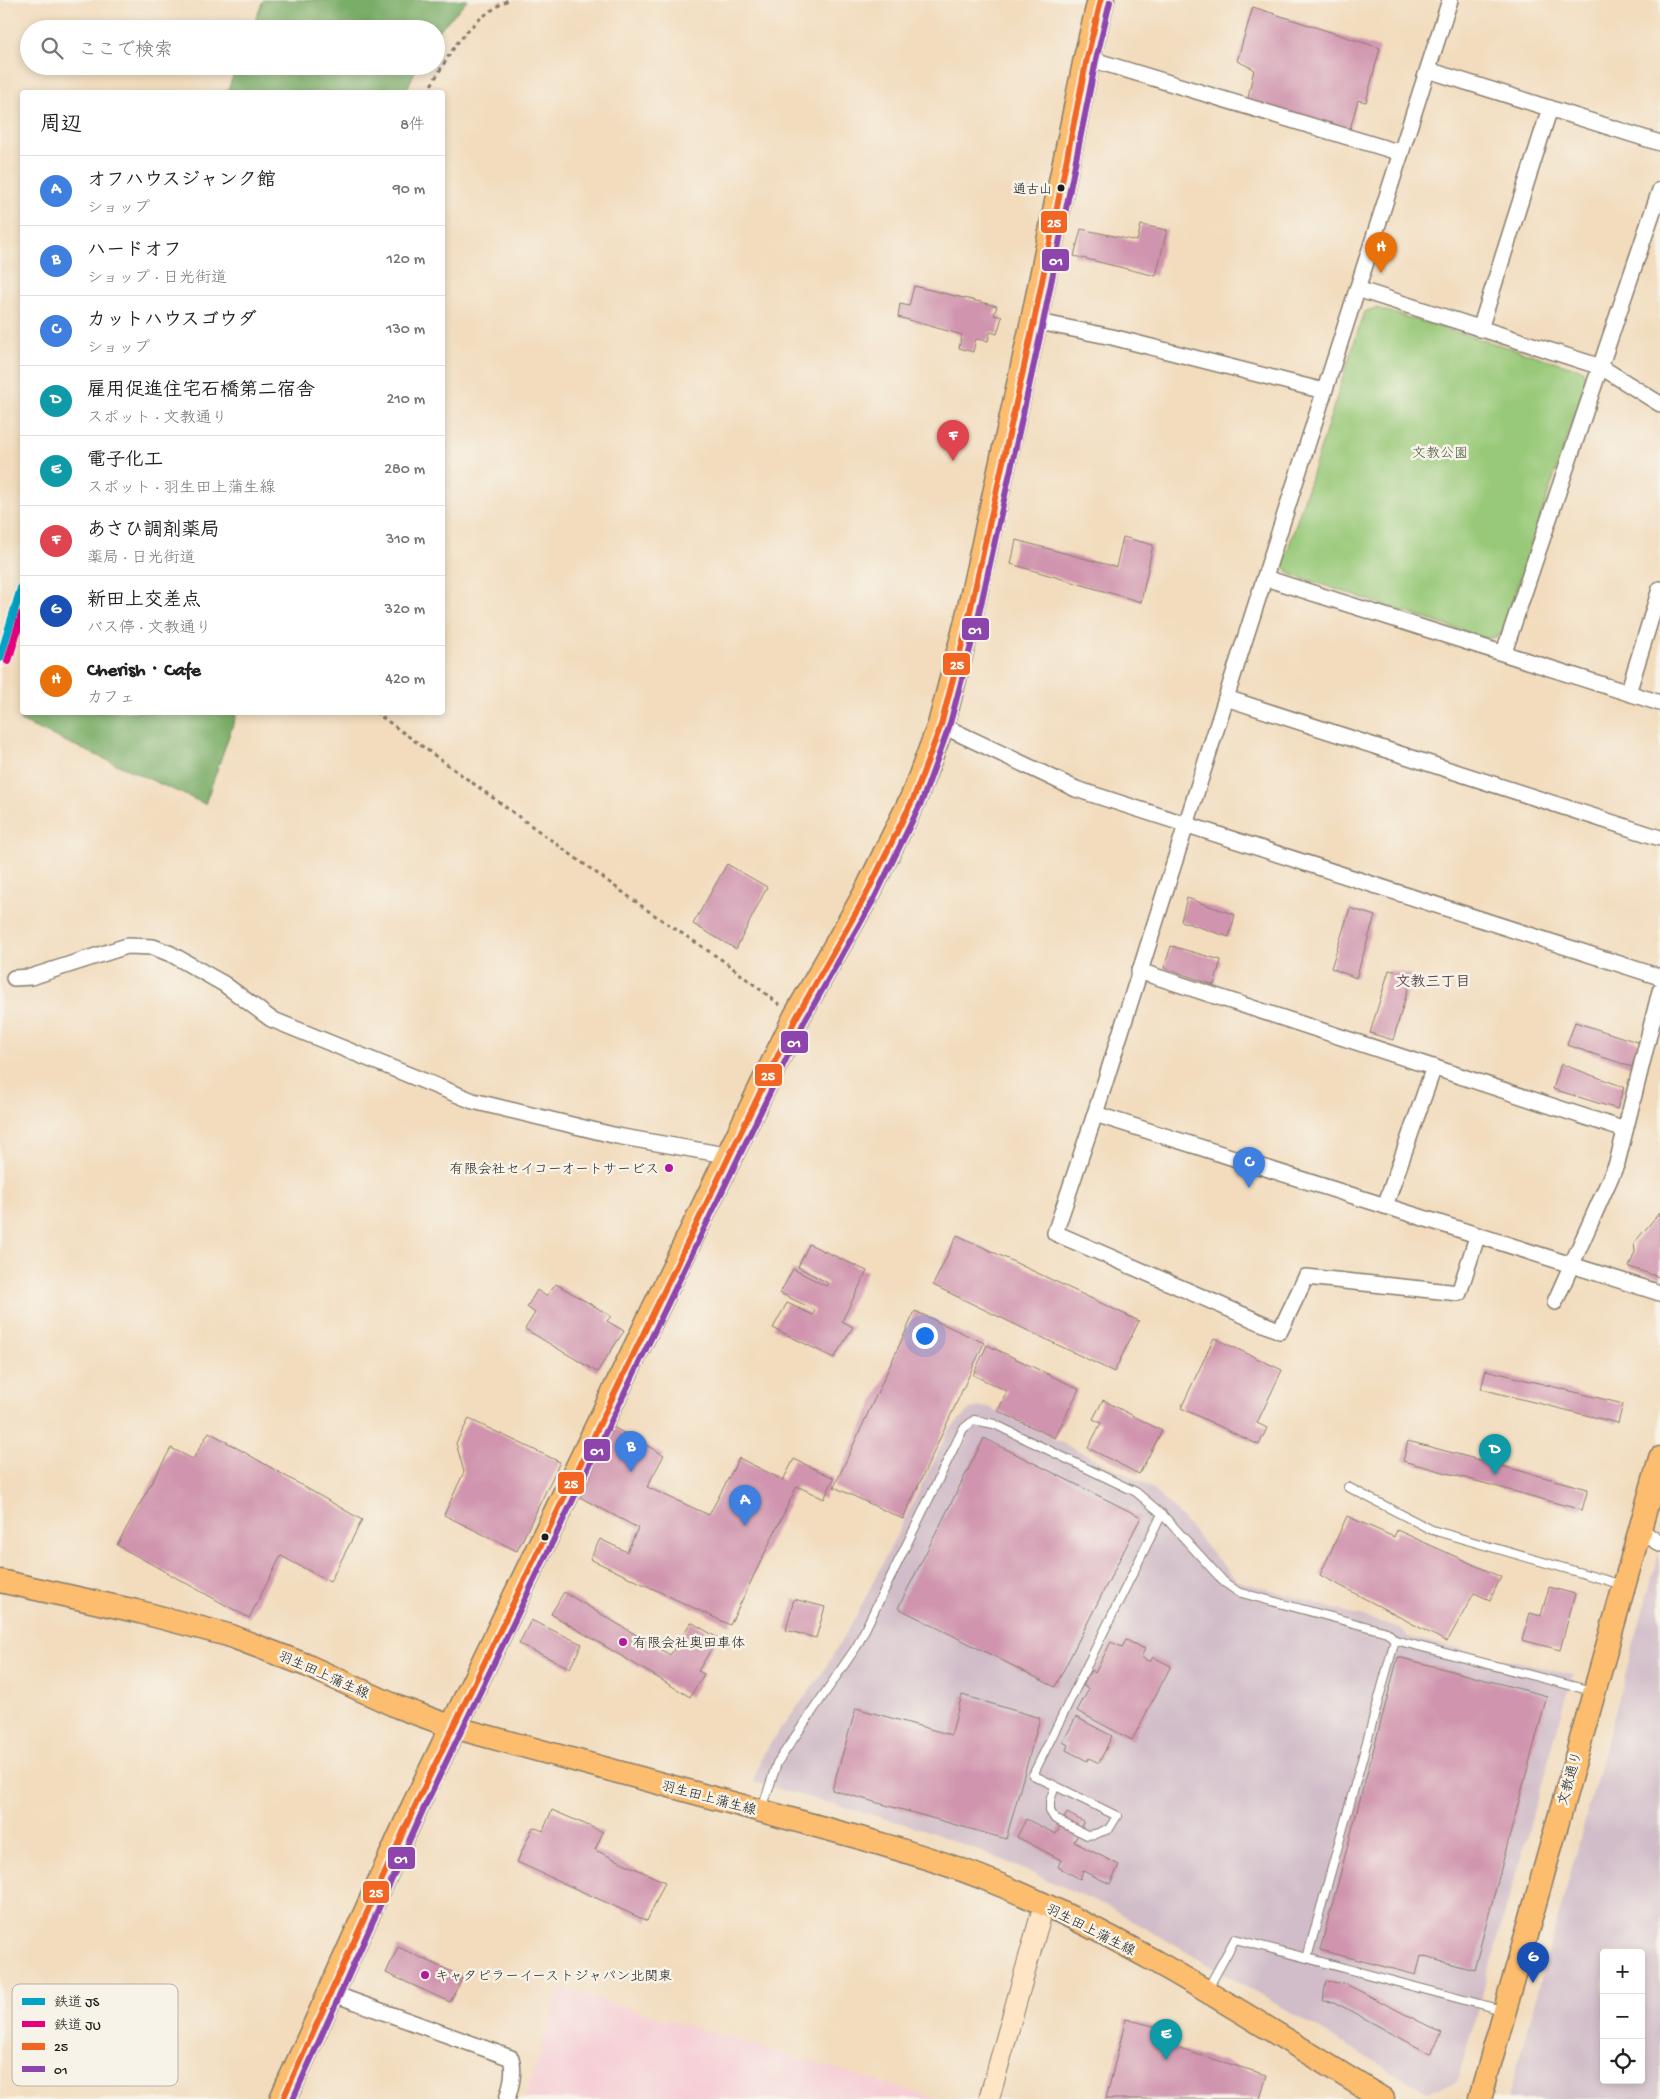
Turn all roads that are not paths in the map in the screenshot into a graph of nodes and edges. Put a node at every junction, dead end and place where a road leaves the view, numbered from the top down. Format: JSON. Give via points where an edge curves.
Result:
{"nodes":[{"id":1,"x":1101,"y":0,"type":"edge"},
{"id":2,"x":1450,"y":0,"type":"edge"},
{"id":3,"x":1087,"y":58,"type":"junction"},
{"id":4,"x":1428,"y":70,"type":"junction"},
{"id":5,"x":1550,"y":108,"type":"junction"},
{"id":6,"x":1660,"y":143,"type":"edge"},
{"id":7,"x":1401,"y":153,"type":"junction"},
{"id":8,"x":1660,"y":190,"type":"edge"},
{"id":9,"x":1357,"y":289,"type":"junction"},
{"id":10,"x":1034,"y":321,"type":"junction"},
{"id":11,"x":1480,"y":328,"type":"junction"},
{"id":12,"x":1601,"y":367,"type":"junction"},
{"id":13,"x":1324,"y":391,"type":"junction"},
{"id":14,"x":1660,"y":404,"type":"edge"},
{"id":15,"x":1265,"y":578,"type":"junction"},
{"id":16,"x":1660,"y":589,"type":"edge"},
{"id":17,"x":1504,"y":652,"type":"junction"},
{"id":18,"x":1628,"y":693,"type":"junction"},
{"id":19,"x":1226,"y":698,"type":"junction"},
{"id":20,"x":1660,"y":703,"type":"edge"},
{"id":21,"x":941,"y":725,"type":"junction"},
{"id":22,"x":1186,"y":826,"type":"junction"},
{"id":23,"x":1660,"y":838,"type":"edge"},
{"id":24,"x":1139,"y":972,"type":"junction"},
{"id":25,"x":1660,"y":977,"type":"edge"},
{"id":26,"x":14,"y":978,"type":"dead end"},
{"id":27,"x":1660,"y":990,"type":"edge"},
{"id":28,"x":1434,"y":1066,"type":"junction"},
{"id":29,"x":1095,"y":1114,"type":"junction"},
{"id":30,"x":1625,"y":1130,"type":"junction"},
{"id":31,"x":730,"y":1156,"type":"junction"},
{"id":32,"x":1385,"y":1206,"type":"junction"},
{"id":33,"x":1477,"y":1237,"type":"junction"},
{"id":34,"x":1572,"y":1266,"type":"junction"},
{"id":35,"x":1660,"y":1293,"type":"edge"},
{"id":36,"x":1555,"y":1302,"type":"dead end"},
{"id":37,"x":1660,"y":1458,"type":"edge"},
{"id":38,"x":1348,"y":1487,"type":"dead end"},
{"id":39,"x":1162,"y":1514,"type":"junction"},
{"id":40,"x":1640,"y":1530,"type":"junction"},
{"id":41,"x":1660,"y":1544,"type":"edge"},
{"id":42,"x":0,"y":1581,"type":"edge"},
{"id":43,"x":1624,"y":1585,"type":"junction"},
{"id":44,"x":1395,"y":1640,"type":"junction"},
{"id":45,"x":1593,"y":1692,"type":"junction"},
{"id":46,"x":453,"y":1727,"type":"junction"},
{"id":47,"x":1055,"y":1786,"type":"junction"},
{"id":48,"x":762,"y":1811,"type":"junction"},
{"id":49,"x":1044,"y":1904,"type":"junction"},
{"id":50,"x":1307,"y":1958,"type":"junction"},
{"id":51,"x":1206,"y":1991,"type":"junction"},
{"id":52,"x":331,"y":1993,"type":"junction"},
{"id":53,"x":1504,"y":2011,"type":"junction"},
{"id":54,"x":283,"y":2099,"type":"edge"},
{"id":55,"x":507,"y":2099,"type":"edge"},
{"id":56,"x":989,"y":2099,"type":"edge"},
{"id":57,"x":1383,"y":2099,"type":"edge"},
{"id":58,"x":1480,"y":2099,"type":"edge"}],
"edges":[{"from":1,"to":3,"type":"highway"},
{"from":2,"to":4,"type":"street"},
{"from":3,"to":7,"type":"street"},
{"from":3,"to":10,"type":"highway"},
{"from":4,"to":5,"type":"street"},
{"from":4,"to":7,"type":"street"},
{"from":5,"to":6,"type":"street"},
{"from":5,"to":11,"type":"street"},
{"from":7,"to":9,"type":"street"},
{"from":8,"to":12,"type":"street"},
{"from":9,"to":11,"type":"street"},
{"from":9,"to":13,"type":"street"},
{"from":10,"to":13,"type":"street"},
{"from":10,"to":21,"type":"highway"},
{"from":11,"to":12,"type":"street"},
{"from":12,"to":14,"type":"street"},
{"from":12,"to":17,"type":"street"},
{"from":13,"to":15,"type":"street"},
{"from":15,"to":17,"type":"street"},
{"from":15,"to":19,"type":"street"},
{"from":16,"to":18,"type":"street"},
{"from":17,"to":18,"type":"street"},
{"from":18,"to":20,"type":"street"},
{"from":19,"to":22,"type":"street"},
{"from":19,"to":23,"type":"street"},
{"from":21,"to":22,"type":"street","via":[[1076,789]]},
{"from":21,"to":31,"type":"highway","via":[[914,797],[866,895],[796,1018]]},
{"from":22,"to":24,"type":"street"},
{"from":22,"to":25,"type":"street"},
{"from":24,"to":28,"type":"street"},
{"from":24,"to":29,"type":"street"},
{"from":26,"to":31,"type":"street","via":[[30,977],[128,946],[153,947],[224,984],[271,1019],[473,1101],[617,1136]]},
{"from":27,"to":30,"type":"street"},
{"from":28,"to":30,"type":"street"},
{"from":28,"to":32,"type":"street"},
{"from":29,"to":32,"type":"street"},
{"from":29,"to":33,"type":"street","via":[[1055,1233],[1280,1331],[1306,1277],[1458,1293]]},
{"from":30,"to":34,"type":"street","via":[[1618,1163]]},
{"from":31,"to":46,"type":"highway"},
{"from":32,"to":33,"type":"street"},
{"from":33,"to":34,"type":"street"},
{"from":34,"to":35,"type":"street"},
{"from":34,"to":36,"type":"street"},
{"from":37,"to":40,"type":"main road","name":"文教通り"},
{"from":38,"to":43,"type":"lane","via":[[1432,1530]]},
{"from":39,"to":44,"type":"lane","via":[[1224,1582],[1238,1592],[1387,1632]]},
{"from":39,"to":47,"type":"lane","via":[[1033,1775]]},
{"from":39,"to":48,"type":"lane","via":[[1136,1492],[994,1424],[974,1420],[963,1428],[857,1646],[778,1763]]},
{"from":40,"to":41,"type":"street"},
{"from":40,"to":43,"type":"main road","name":"文教通り"},
{"from":42,"to":46,"type":"main road","name":"羽生田上蒲生線","via":[[228,1635]]},
{"from":43,"to":45,"type":"main road","name":"文教通り"},
{"from":44,"to":45,"type":"lane"},
{"from":44,"to":50,"type":"lane"},
{"from":45,"to":53,"type":"main road","name":"文教通り"},
{"from":46,"to":48,"type":"main road","name":"羽生田上蒲生線"},
{"from":46,"to":52,"type":"highway"},
{"from":47,"to":47,"type":"lane","via":[[1117,1816],[1108,1829],[1087,1835],[1055,1819],[1050,1811]]},
{"from":48,"to":49,"type":"main road","name":"羽生田上蒲生線","via":[[929,1858]]},
{"from":49,"to":51,"type":"main road","name":"羽生田上蒲生線"},
{"from":49,"to":56,"type":"street"},
{"from":50,"to":51,"type":"lane","via":[[1235,1939]]},
{"from":50,"to":53,"type":"lane"},
{"from":51,"to":57,"type":"main road","name":"羽生田上蒲生線"},
{"from":52,"to":54,"type":"highway"},
{"from":52,"to":55,"type":"street","via":[[511,2058],[514,2066]]},
{"from":53,"to":58,"type":"main road","name":"文教通り"}]}
